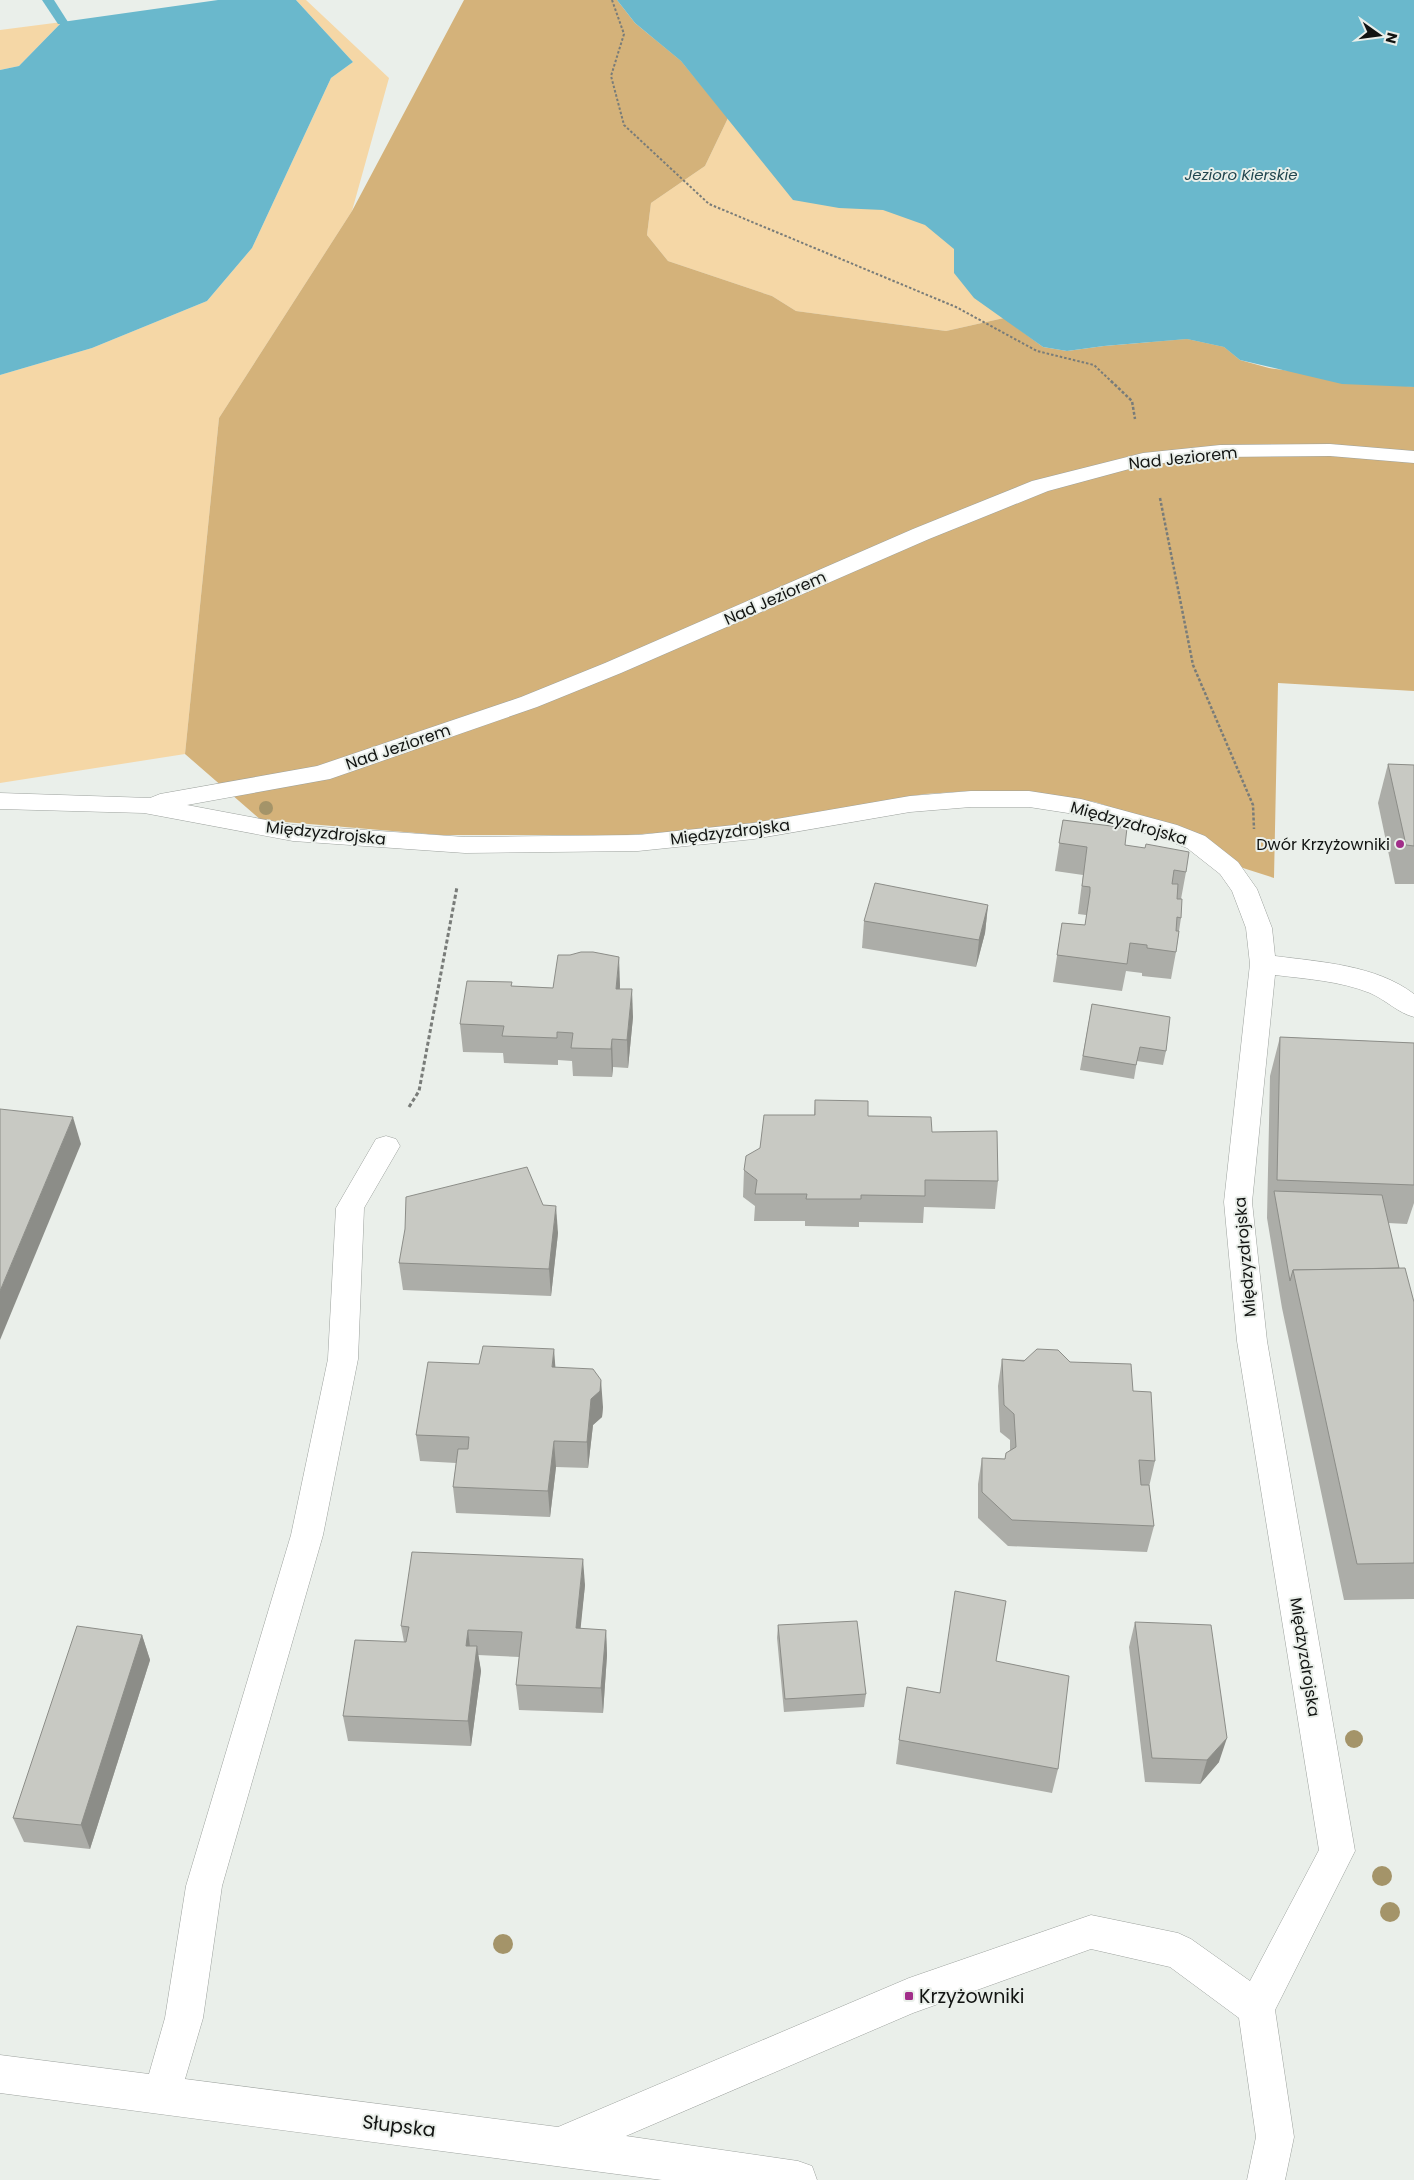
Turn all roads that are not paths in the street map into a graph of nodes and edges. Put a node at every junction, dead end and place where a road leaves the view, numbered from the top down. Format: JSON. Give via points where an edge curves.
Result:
{"nodes":[{"id":1,"x":1414,"y":457,"type":"edge"},
{"id":2,"x":0,"y":801,"type":"edge"},
{"id":3,"x":144,"y":805,"type":"junction"},
{"id":4,"x":1264,"y":964,"type":"junction"},
{"id":5,"x":1414,"y":1008,"type":"edge"},
{"id":6,"x":386,"y":1146,"type":"road end"},
{"id":7,"x":1256,"y":2008,"type":"junction"},
{"id":8,"x":0,"y":2074,"type":"edge"},
{"id":9,"x":162,"y":2095,"type":"junction"},
{"id":10,"x":558,"y":2146,"type":"junction"},
{"id":11,"x":798,"y":2180,"type":"edge"},
{"id":12,"x":1266,"y":2180,"type":"edge"}],
"edges":[{"from":1,"to":3,"type":"street","name":"Nad Jeziorem","via":[[1330,450],[1220,451],[1143,459],[1040,486],[529,702],[321,773]]},
{"from":2,"to":3,"type":"street","name":"Międzyzdrojska"},
{"from":3,"to":4,"type":"street","name":"Międzyzdrojska","via":[[293,833],[466,845],[638,843],[745,832],[910,804],[1029,799],[1081,807],[1196,842],[1229,868],[1244,889],[1259,928]]},
{"from":4,"to":5,"type":"street","via":[[1353,977],[1403,998]]},
{"from":4,"to":7,"type":"street","name":"Międzyzdrojska","via":[[1238,1202],[1252,1341],[1337,1851]]},
{"from":6,"to":9,"type":"street","via":[[350,1208],[343,1359],[307,1535],[204,1886],[184,2018]]},
{"from":7,"to":10,"type":"street","via":[[1178,1951],[1091,1932],[909,1996]]},
{"from":7,"to":12,"type":"street","via":[[1275,2136]]},
{"from":8,"to":9,"type":"street","name":"Słupska"},
{"from":9,"to":10,"type":"street","name":"Słupska"},
{"from":10,"to":11,"type":"street","name":"Słupska"}]}
